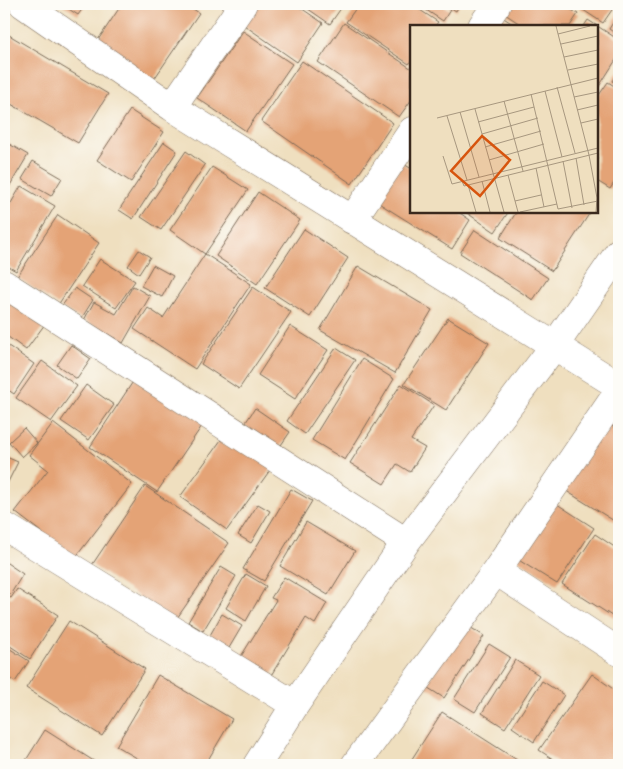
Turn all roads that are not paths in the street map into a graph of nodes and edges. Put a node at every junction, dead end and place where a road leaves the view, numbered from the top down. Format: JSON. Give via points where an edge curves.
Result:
{"nodes":[{"id":1,"x":23,"y":4,"type":"edge"},
{"id":2,"x":243,"y":4,"type":"edge"},
{"id":3,"x":497,"y":4,"type":"edge"},
{"id":4,"x":483,"y":25,"type":"edge"},
{"id":5,"x":172,"y":107,"type":"junction"},
{"id":6,"x":410,"y":134,"type":"edge"},
{"id":7,"x":352,"y":220,"type":"junction"},
{"id":8,"x":619,"y":252,"type":"edge"},
{"id":9,"x":4,"y":284,"type":"edge"},
{"id":10,"x":555,"y":345,"type":"junction"},
{"id":11,"x":619,"y":386,"type":"edge"},
{"id":12,"x":619,"y":391,"type":"edge"},
{"id":13,"x":4,"y":526,"type":"edge"},
{"id":14,"x":406,"y":542,"type":"junction"},
{"id":15,"x":496,"y":571,"type":"junction"},
{"id":16,"x":619,"y":652,"type":"edge"},
{"id":17,"x":295,"y":704,"type":"junction"},
{"id":18,"x":361,"y":763,"type":"edge"},
{"id":19,"x":257,"y":765,"type":"edge"}],
"edges":[{"from":1,"to":5,"type":"street"},
{"from":2,"to":5,"type":"street"},
{"from":3,"to":4,"type":"street"},
{"from":5,"to":7,"type":"street"},
{"from":6,"to":7,"type":"street"},
{"from":7,"to":10,"type":"street"},
{"from":8,"to":10,"type":"street"},
{"from":9,"to":14,"type":"street"},
{"from":10,"to":11,"type":"street"},
{"from":10,"to":14,"type":"street"},
{"from":12,"to":15,"type":"street"},
{"from":13,"to":17,"type":"street"},
{"from":14,"to":17,"type":"street"},
{"from":15,"to":16,"type":"street"},
{"from":15,"to":18,"type":"street"},
{"from":17,"to":19,"type":"street"}]}
